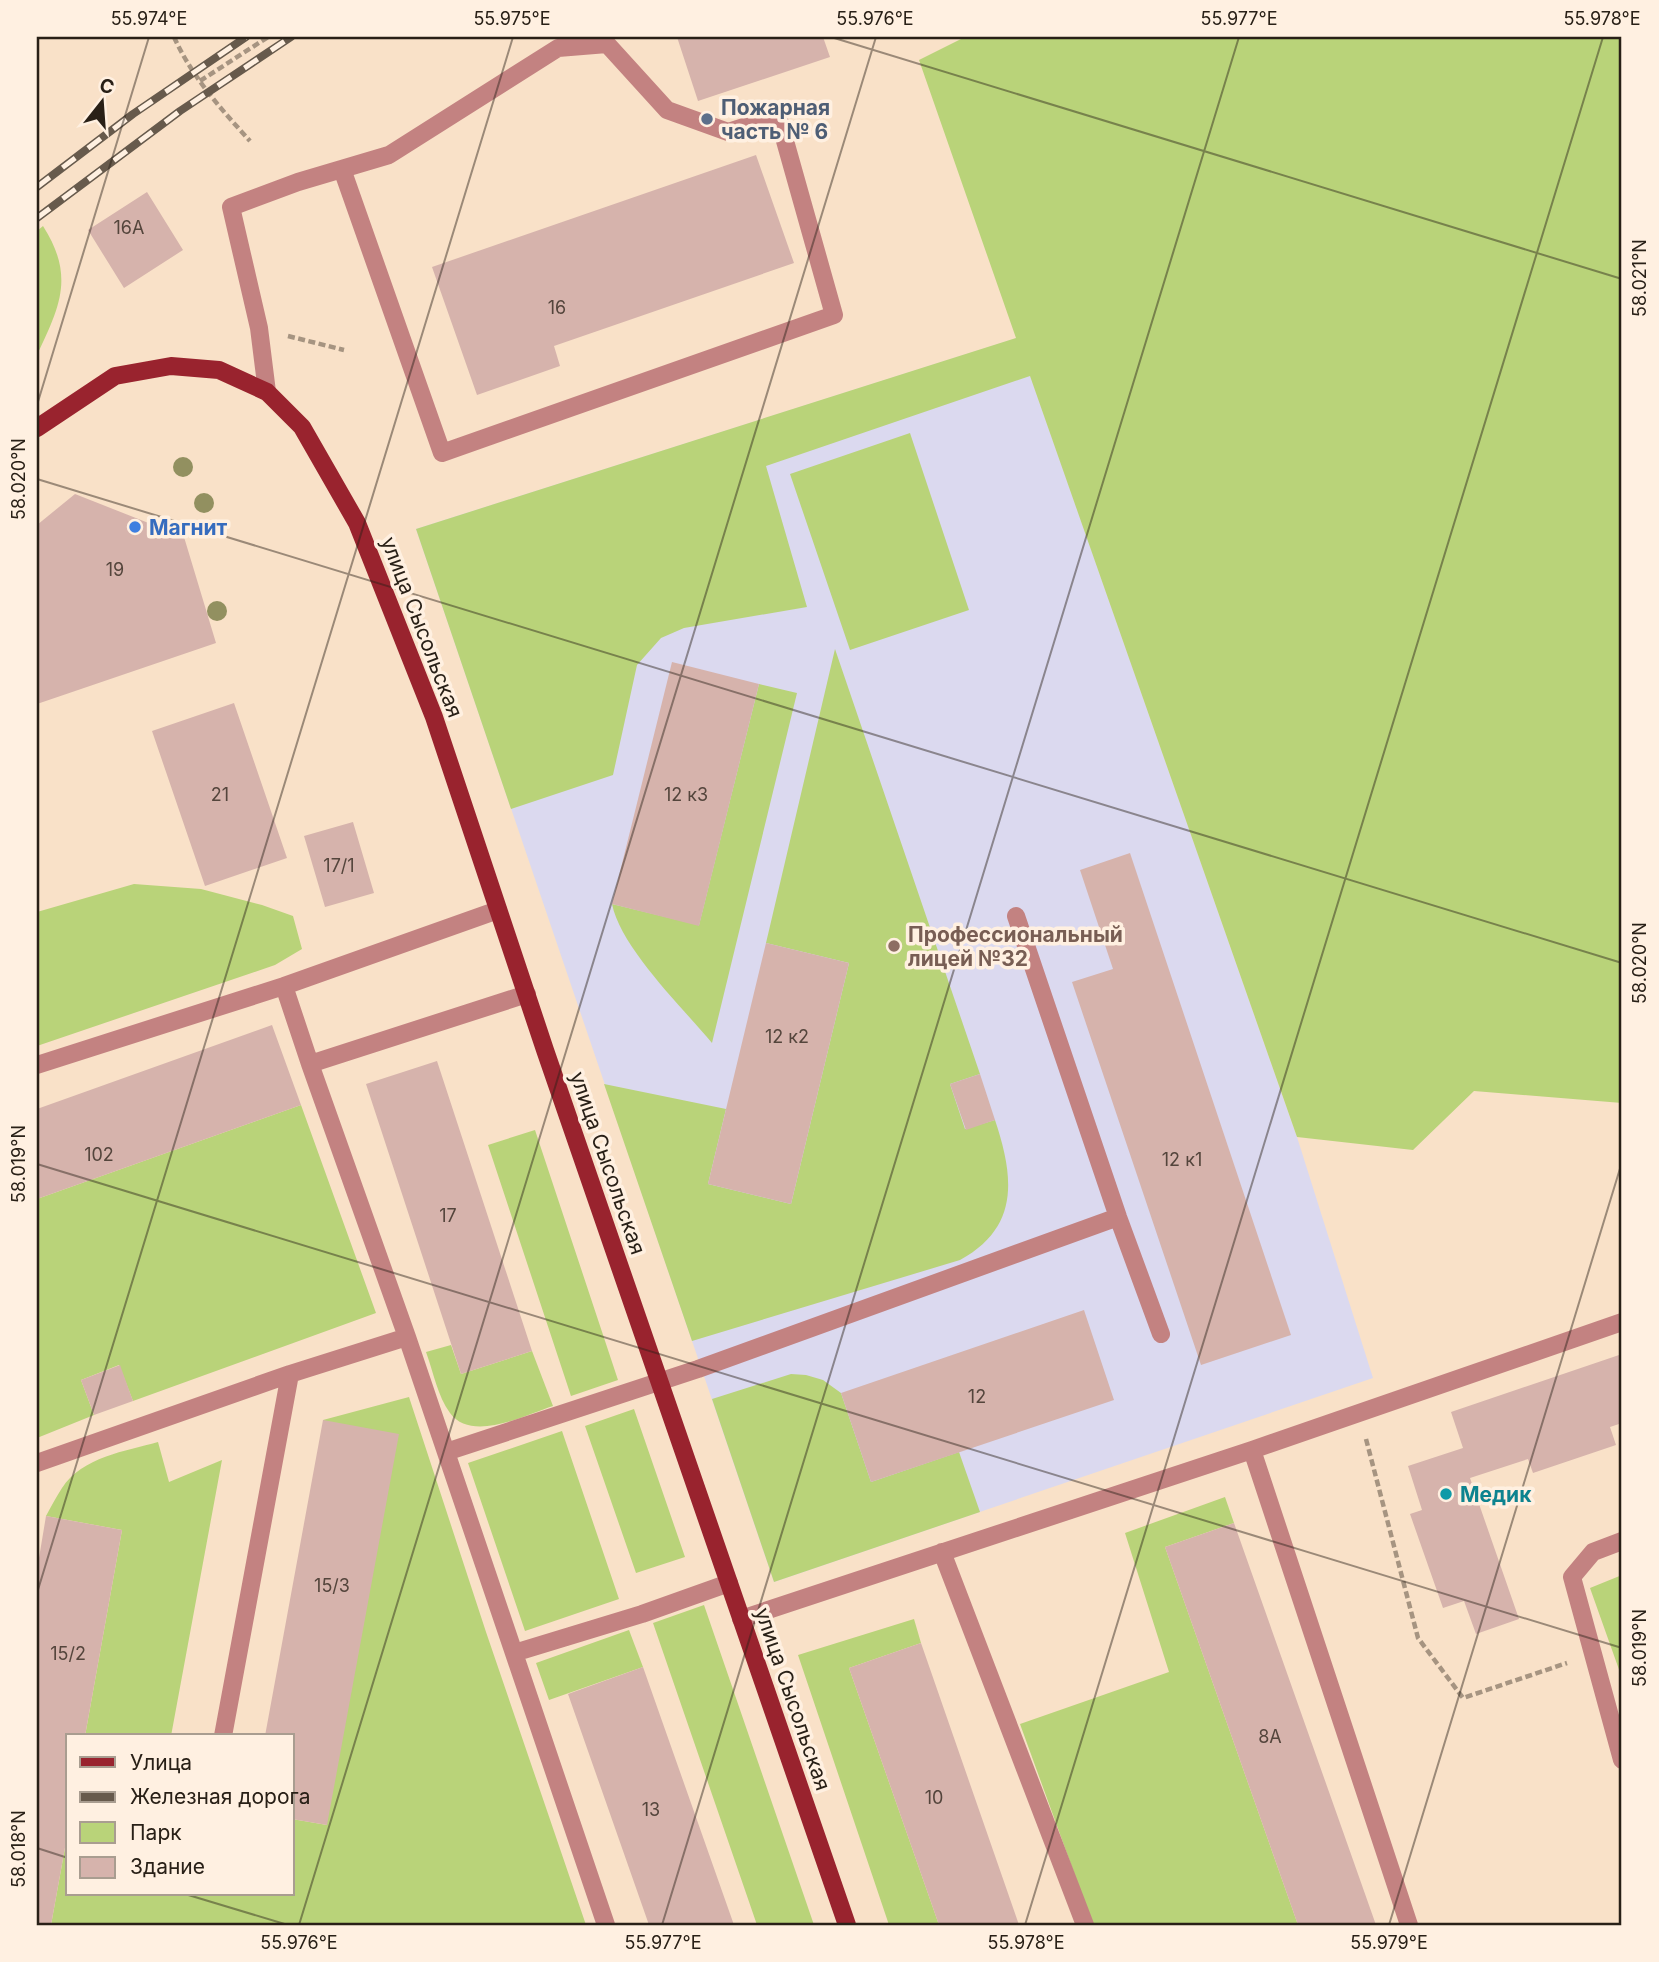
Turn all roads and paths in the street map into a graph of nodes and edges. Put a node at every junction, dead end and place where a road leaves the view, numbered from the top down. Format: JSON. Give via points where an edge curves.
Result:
{"nodes":[{"id":1,"x":174,"y":37,"type":"edge"},
{"id":2,"x":268,"y":37,"type":"edge"},
{"id":3,"x":200,"y":81,"type":"junction"},
{"id":4,"x":250,"y":141,"type":"dead end"},
{"id":5,"x":342,"y":169,"type":"junction"},
{"id":6,"x":259,"y":328,"type":"junction"},
{"id":7,"x":344,"y":350,"type":"dead end"},
{"id":8,"x":267,"y":392,"type":"junction"},
{"id":9,"x":37,"y":428,"type":"edge"},
{"id":10,"x":498,"y":910,"type":"junction"},
{"id":11,"x":1016,"y":916,"type":"dead end"},
{"id":12,"x":284,"y":986,"type":"junction"},
{"id":13,"x":527,"y":994,"type":"junction"},
{"id":14,"x":310,"y":1064,"type":"junction"},
{"id":15,"x":37,"y":1065,"type":"edge"},
{"id":16,"x":1118,"y":1217,"type":"junction"},
{"id":17,"x":1622,"y":1322,"type":"edge"},
{"id":18,"x":1161,"y":1334,"type":"dead end"},
{"id":19,"x":407,"y":1337,"type":"junction"},
{"id":20,"x":290,"y":1374,"type":"junction"},
{"id":21,"x":660,"y":1382,"type":"junction"},
{"id":22,"x":1359,"y":1413,"type":"junction"},
{"id":23,"x":1252,"y":1450,"type":"junction"},
{"id":24,"x":446,"y":1452,"type":"junction"},
{"id":25,"x":37,"y":1463,"type":"edge"},
{"id":26,"x":1622,"y":1541,"type":"edge"},
{"id":27,"x":942,"y":1552,"type":"junction"},
{"id":28,"x":729,"y":1583,"type":"junction"},
{"id":29,"x":741,"y":1619,"type":"junction"},
{"id":30,"x":514,"y":1653,"type":"junction"},
{"id":31,"x":1592,"y":1655,"type":"junction"},
{"id":32,"x":223,"y":1734,"type":"edge"},
{"id":33,"x":1622,"y":1760,"type":"edge"},
{"id":34,"x":606,"y":1925,"type":"edge"},
{"id":35,"x":847,"y":1925,"type":"edge"},
{"id":36,"x":1085,"y":1925,"type":"edge"},
{"id":37,"x":1409,"y":1925,"type":"edge"}],
"edges":[{"from":1,"to":3,"type":"path"},
{"from":2,"to":3,"type":"path"},
{"from":3,"to":4,"type":"path"},
{"from":5,"to":5,"type":"street","via":[[389,155],[558,48],[607,44],[667,110],[729,132],[778,116],[834,315],[442,453]]},
{"from":5,"to":6,"type":"street","via":[[232,207]]},
{"from":6,"to":7,"type":"path"},
{"from":6,"to":8,"type":"street"},
{"from":8,"to":9,"type":"main road","via":[[219,370],[171,366],[115,376]]},
{"from":8,"to":10,"type":"main road","name":"улица Сысольская","via":[[302,427],[357,523],[434,717]]},
{"from":10,"to":12,"type":"street"},
{"from":10,"to":13,"type":"main road","name":"улица Сысольская"},
{"from":11,"to":16,"type":"street"},
{"from":12,"to":14,"type":"street"},
{"from":12,"to":15,"type":"street"},
{"from":13,"to":14,"type":"street"},
{"from":13,"to":21,"type":"main road","name":"улица Сысольская"},
{"from":14,"to":19,"type":"street"},
{"from":16,"to":18,"type":"street"},
{"from":16,"to":21,"type":"street"},
{"from":17,"to":22,"type":"street"},
{"from":19,"to":20,"type":"street"},
{"from":19,"to":24,"type":"street"},
{"from":20,"to":25,"type":"street"},
{"from":20,"to":32,"type":"street"},
{"from":21,"to":24,"type":"street"},
{"from":21,"to":28,"type":"main road","name":"улица Сысольская"},
{"from":22,"to":23,"type":"street"},
{"from":22,"to":31,"type":"path","via":[[1418,1638],[1463,1698]]},
{"from":23,"to":27,"type":"street"},
{"from":23,"to":37,"type":"street"},
{"from":24,"to":30,"type":"street"},
{"from":26,"to":31,"type":"street","via":[[1593,1552],[1572,1577]]},
{"from":27,"to":29,"type":"street"},
{"from":27,"to":36,"type":"street"},
{"from":28,"to":29,"type":"main road","name":"улица Сысольская"},
{"from":28,"to":30,"type":"street"},
{"from":29,"to":35,"type":"main road","name":"улица Сысольская"},
{"from":30,"to":34,"type":"street"},
{"from":31,"to":33,"type":"street"}]}
